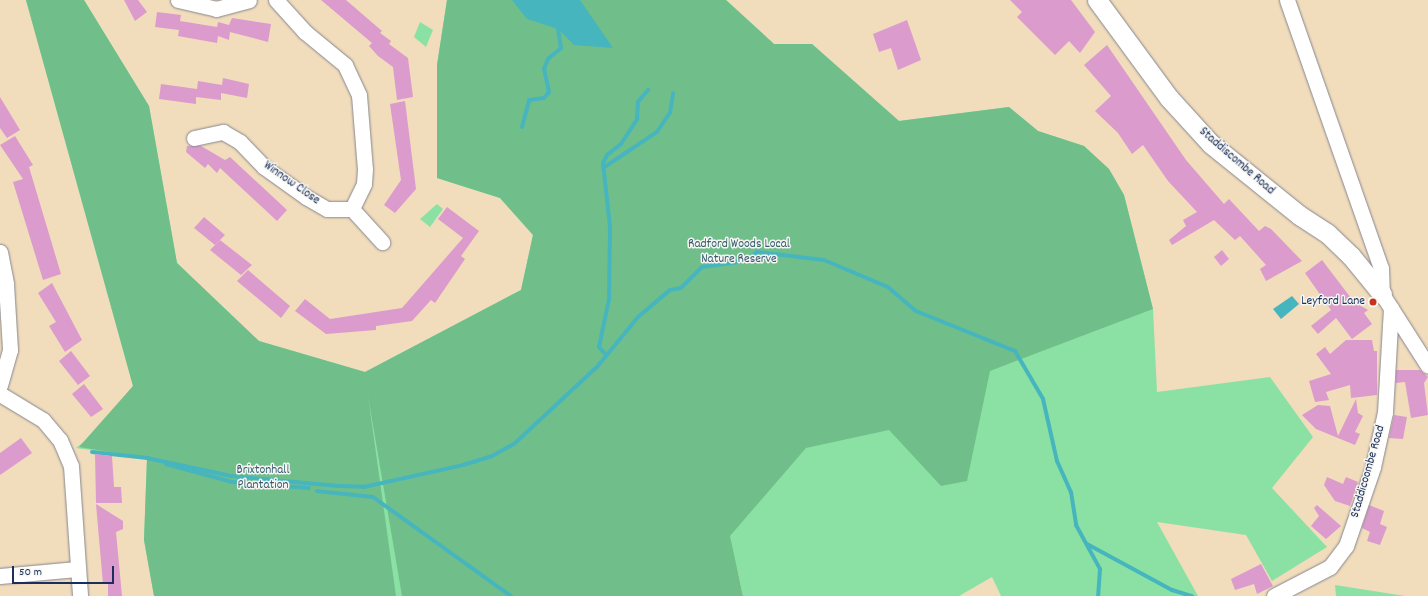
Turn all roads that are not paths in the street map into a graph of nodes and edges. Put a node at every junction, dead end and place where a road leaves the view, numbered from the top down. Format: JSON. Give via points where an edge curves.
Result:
{"nodes":[{"id":1,"x":178,"y":0,"type":"edge"},
{"id":2,"x":249,"y":0,"type":"edge"},
{"id":3,"x":276,"y":0,"type":"edge"},
{"id":4,"x":1096,"y":0,"type":"edge"},
{"id":5,"x":1287,"y":0,"type":"edge"},
{"id":6,"x":194,"y":138,"type":"dead end"},
{"id":7,"x":352,"y":210,"type":"junction"},
{"id":8,"x":382,"y":242,"type":"dead end"},
{"id":9,"x":1,"y":257,"type":"edge"},
{"id":10,"x":1386,"y":301,"type":"junction"},
{"id":11,"x":1428,"y":366,"type":"edge"},
{"id":12,"x":0,"y":386,"type":"edge"},
{"id":13,"x":0,"y":394,"type":"edge"},
{"id":14,"x":77,"y":569,"type":"junction"},
{"id":15,"x":0,"y":576,"type":"edge"},
{"id":16,"x":80,"y":596,"type":"edge"},
{"id":17,"x":1274,"y":596,"type":"edge"}],
"edges":[{"from":1,"to":2,"type":"street","via":[[216,9]]},
{"from":3,"to":7,"type":"street","via":[[305,32],[345,65],[359,96],[366,169],[364,184]]},
{"from":4,"to":10,"type":"street","name":"Staddiscombe Road","via":[[1169,98],[1211,144],[1299,215],[1327,233],[1351,256]]},
{"from":5,"to":10,"type":"street","via":[[1381,268]]},
{"from":6,"to":7,"type":"street","name":"Winnow Close","via":[[222,132],[240,142],[264,167],[327,209]]},
{"from":7,"to":8,"type":"street"},
{"from":9,"to":12,"type":"street","via":[[10,350]]},
{"from":10,"to":11,"type":"street"},
{"from":10,"to":17,"type":"street","name":"Staddicoombe Road","via":[[1385,412],[1373,467],[1346,546],[1330,566]]},
{"from":13,"to":14,"type":"street","via":[[43,420],[66,453],[76,493]]},
{"from":14,"to":15,"type":"street"},
{"from":14,"to":16,"type":"street"}]}
